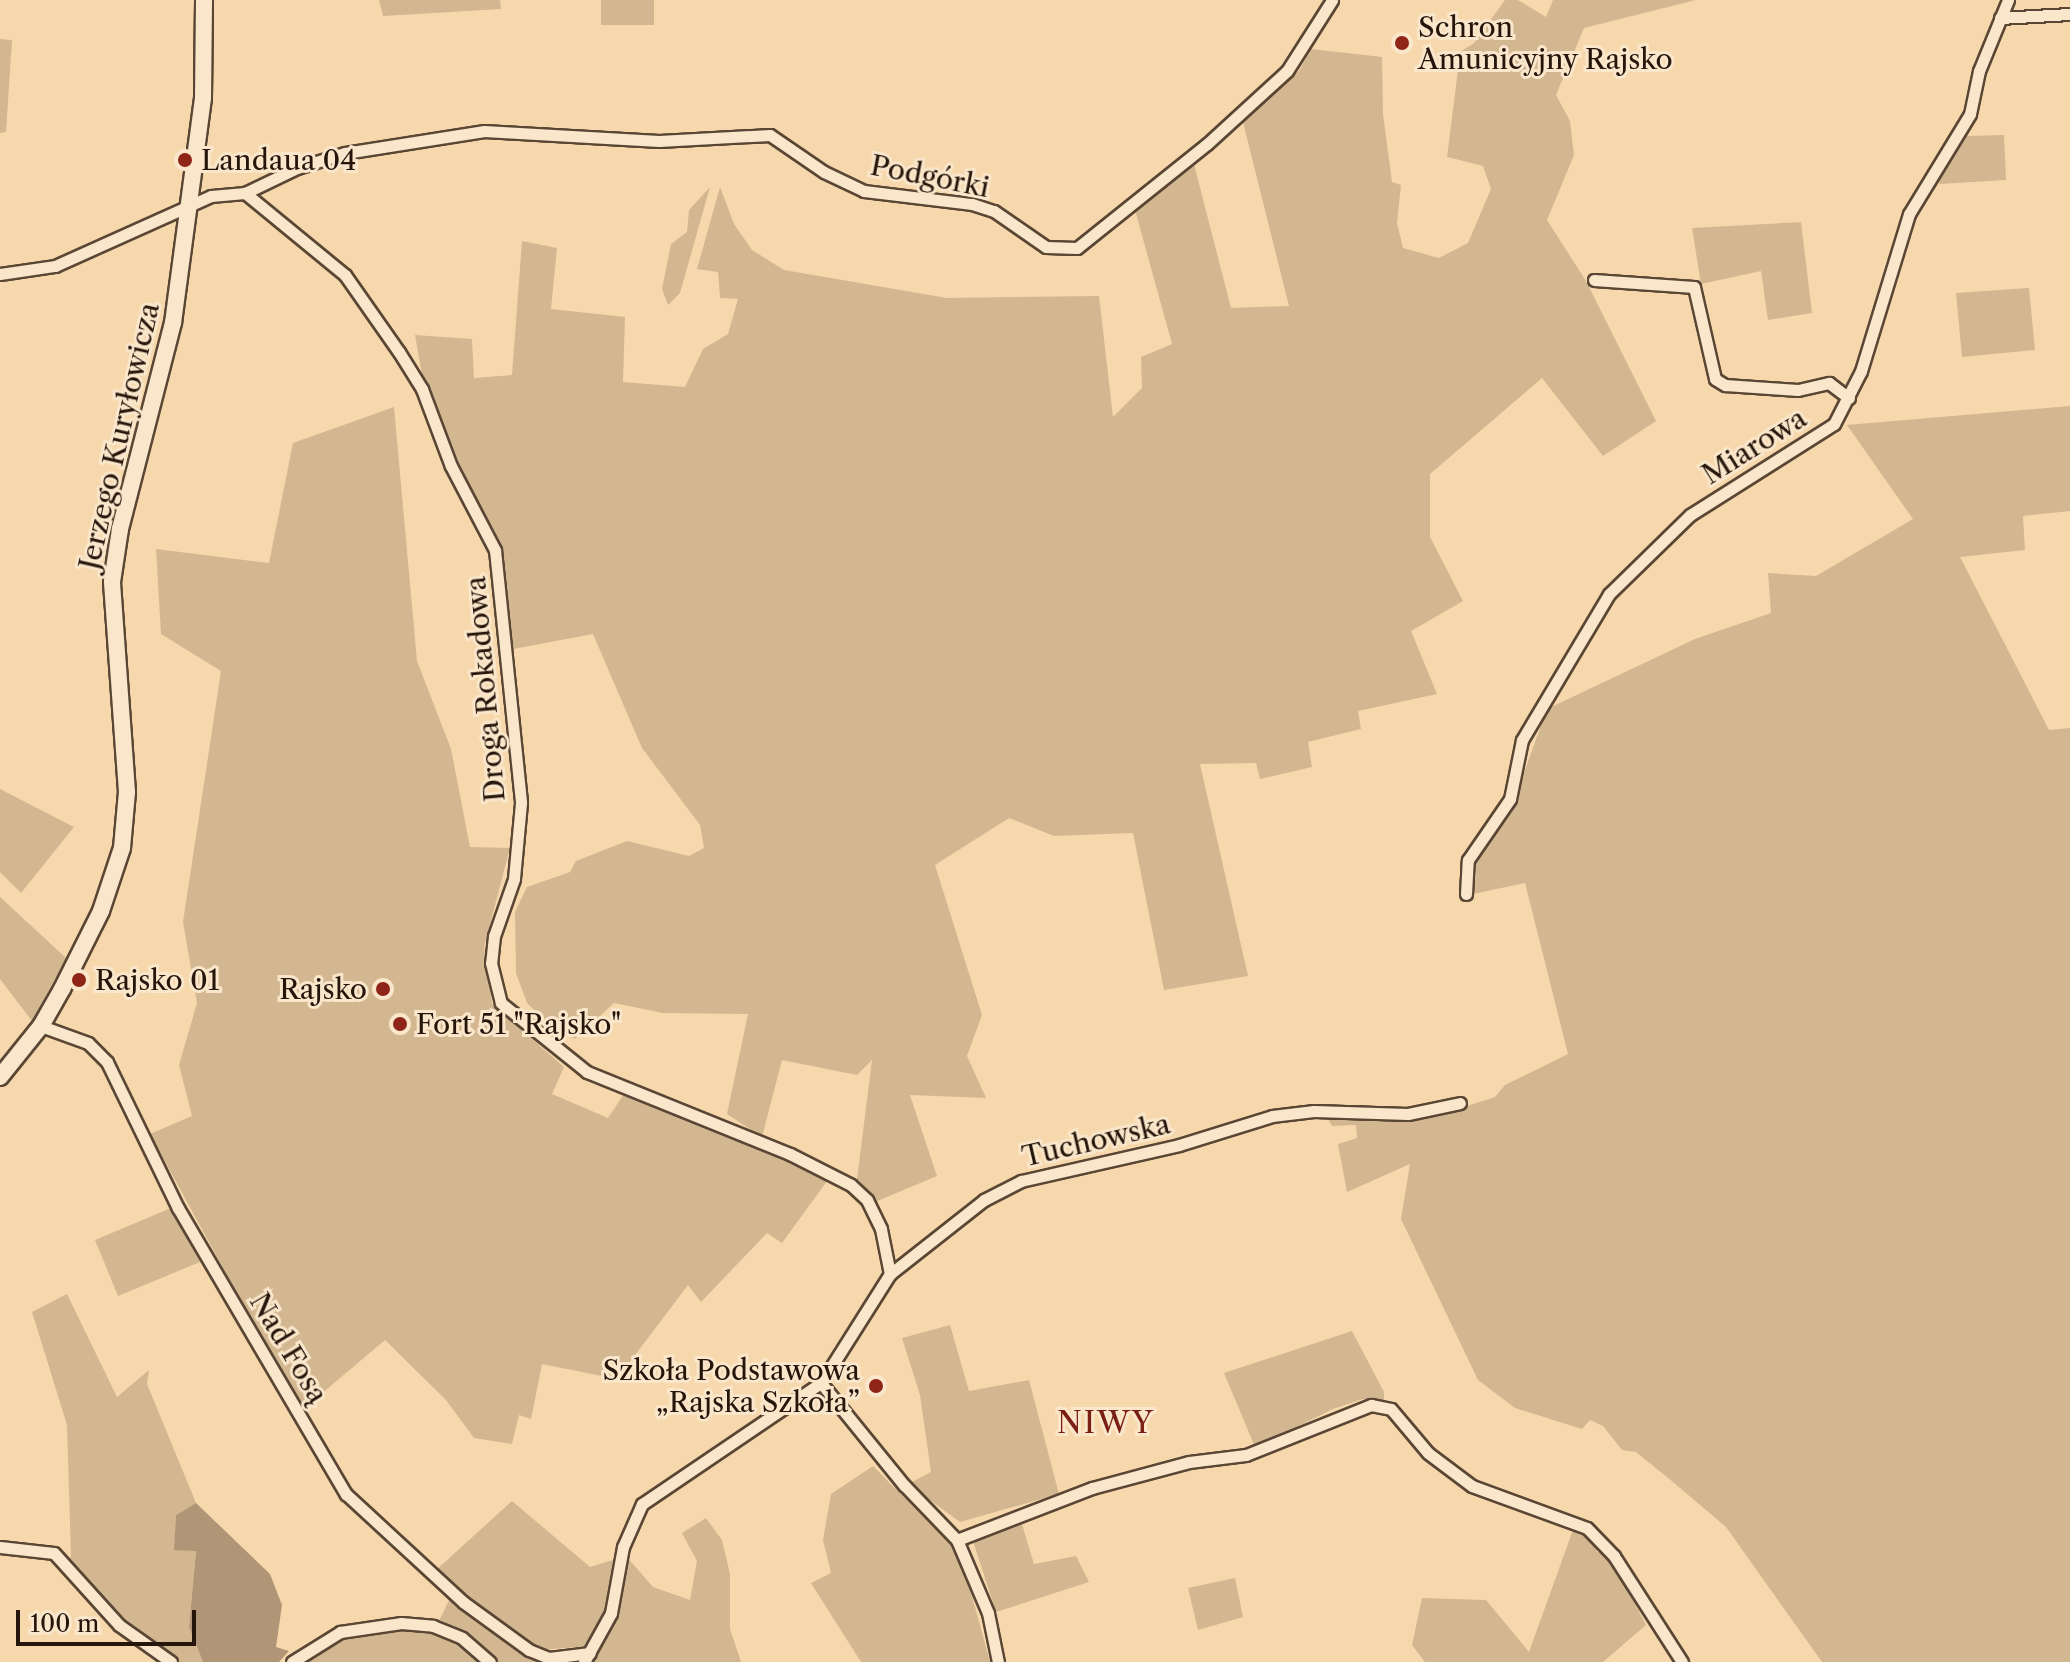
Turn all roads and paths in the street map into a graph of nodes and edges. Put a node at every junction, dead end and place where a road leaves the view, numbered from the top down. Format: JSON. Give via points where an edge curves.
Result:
{"nodes":[{"id":1,"x":204,"y":0,"type":"edge"},
{"id":2,"x":1332,"y":0,"type":"edge"},
{"id":3,"x":2008,"y":0,"type":"edge"},
{"id":4,"x":2070,"y":14,"type":"edge"},
{"id":5,"x":2000,"y":18,"type":"junction"},
{"id":6,"x":245,"y":193,"type":"junction"},
{"id":7,"x":189,"y":205,"type":"junction"},
{"id":8,"x":0,"y":274,"type":"edge"},
{"id":9,"x":1594,"y":280,"type":"dead end"},
{"id":10,"x":1849,"y":398,"type":"junction"},
{"id":11,"x":1466,"y":894,"type":"dead end"},
{"id":12,"x":41,"y":1026,"type":"junction"},
{"id":13,"x":0,"y":1077,"type":"edge"},
{"id":14,"x":1460,"y":1103,"type":"dead end"},
{"id":15,"x":890,"y":1274,"type":"junction"},
{"id":16,"x":821,"y":1383,"type":"junction"},
{"id":17,"x":957,"y":1540,"type":"junction"},
{"id":18,"x":0,"y":1547,"type":"edge"},
{"id":19,"x":587,"y":1657,"type":"edge"},
{"id":20,"x":550,"y":1660,"type":"edge"},
{"id":21,"x":171,"y":1662,"type":"edge"},
{"id":22,"x":292,"y":1662,"type":"edge"},
{"id":23,"x":490,"y":1662,"type":"edge"},
{"id":24,"x":998,"y":1662,"type":"edge"},
{"id":25,"x":1682,"y":1662,"type":"edge"}],
"edges":[{"from":1,"to":7,"type":"street","name":"Jerzego Kuryłowicza","via":[[203,98]]},
{"from":2,"to":6,"type":"street","name":"Podgórki","via":[[1287,71],[1207,144],[1077,248],[1046,247],[994,211],[972,204],[864,191],[824,172],[770,135],[659,141],[484,131],[345,153]]},
{"from":3,"to":5,"type":"street","name":"Miarowa"},
{"from":4,"to":5,"type":"street"},
{"from":5,"to":10,"type":"street","name":"Miarowa","via":[[1970,114],[1920,188],[1896,246]]},
{"from":6,"to":7,"type":"street","name":"Podgórki","via":[[211,196]]},
{"from":6,"to":15,"type":"street","name":"Droga Rokadowa","via":[[345,275],[399,352],[422,389],[451,466],[495,550],[521,803],[514,879],[494,936],[491,963],[501,1003],[587,1072],[790,1154],[851,1185],[867,1200],[881,1229]]},
{"from":7,"to":8,"type":"street","name":"Podgórki","via":[[55,266]]},
{"from":7,"to":12,"type":"street","name":"Jerzego Kuryłowicza","via":[[173,323],[113,569],[112,626],[127,792],[122,848],[101,911]]},
{"from":9,"to":10,"type":"street","via":[[1694,287],[1715,379],[1725,385],[1798,390],[1829,383]]},
{"from":10,"to":11,"type":"street","name":"Miarowa","via":[[1834,424],[1690,515],[1609,594],[1522,740],[1510,799],[1468,860]]},
{"from":12,"to":13,"type":"street","name":"Jerzego Kuryłowicza"},
{"from":12,"to":20,"type":"street","name":"Nad Fosą","via":[[88,1043],[107,1062],[178,1208],[346,1494],[463,1602]]},
{"from":14,"to":15,"type":"street","name":"Tuchowska","via":[[1408,1114],[1314,1111],[1272,1116],[1179,1145],[1021,1181],[952,1222]]},
{"from":15,"to":16,"type":"street","name":"Tuchowska"},
{"from":16,"to":17,"type":"street","via":[[904,1485]]},
{"from":16,"to":19,"type":"street","name":"Tuchowska","via":[[642,1504],[623,1547],[611,1613]]},
{"from":17,"to":24,"type":"street","via":[[988,1613]]},
{"from":17,"to":25,"type":"street","via":[[1092,1488],[1189,1462],[1246,1455],[1351,1409],[1391,1409],[1428,1453],[1472,1486],[1587,1528],[1614,1556]]},
{"from":18,"to":21,"type":"street","via":[[54,1553],[119,1625]]},
{"from":19,"to":20,"type":"street","name":"Nad Fosą"},
{"from":22,"to":23,"type":"street","via":[[340,1632],[401,1623],[433,1626],[462,1638]]}]}
